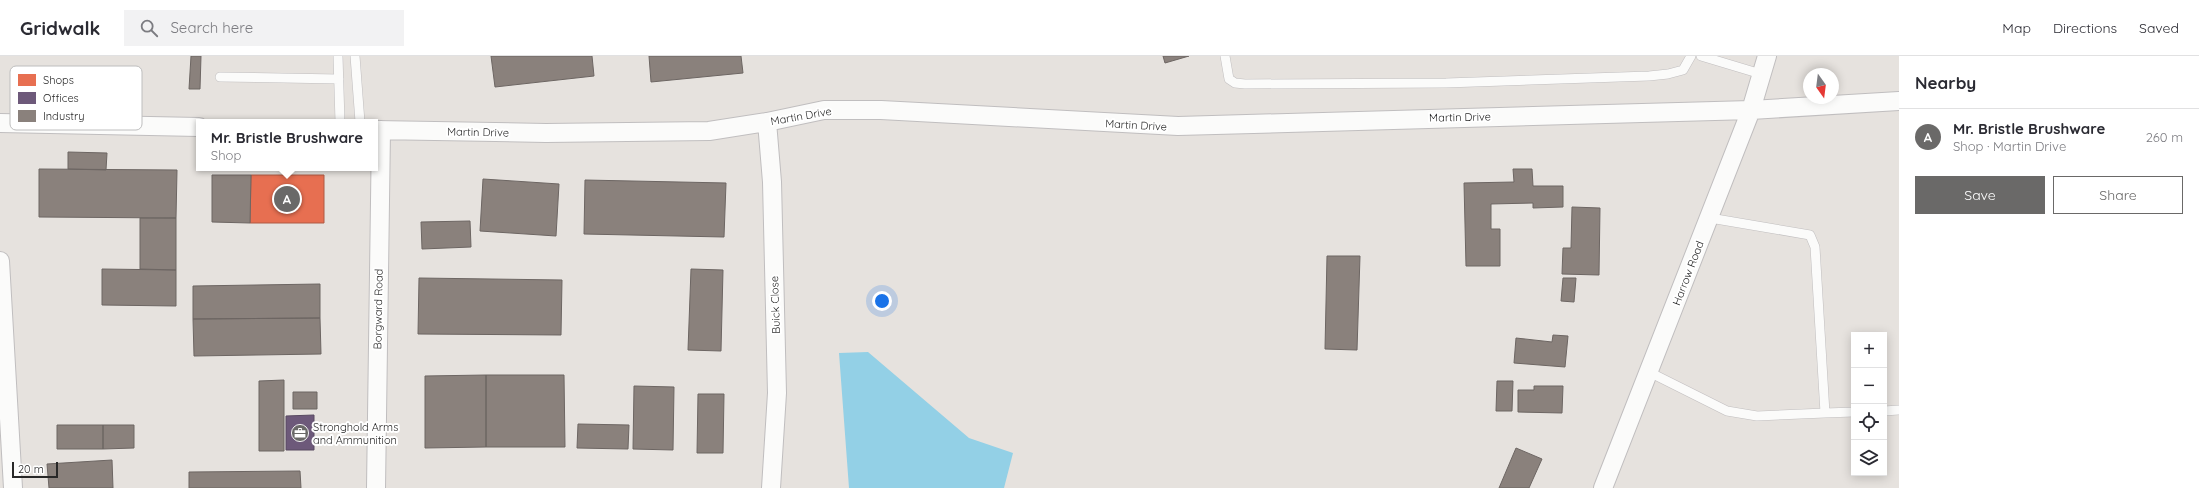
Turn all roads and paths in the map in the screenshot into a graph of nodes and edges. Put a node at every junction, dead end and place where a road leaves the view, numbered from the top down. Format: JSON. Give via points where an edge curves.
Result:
{"nodes":[{"id":1,"x":338,"y":56,"type":"edge"},
{"id":2,"x":355,"y":56,"type":"edge"},
{"id":3,"x":1224,"y":56,"type":"edge"},
{"id":4,"x":1691,"y":56,"type":"edge"},
{"id":5,"x":1701,"y":56,"type":"edge"},
{"id":6,"x":1767,"y":56,"type":"edge"},
{"id":7,"x":1762,"y":74,"type":"junction"},
{"id":8,"x":220,"y":77,"type":"dead end"},
{"id":9,"x":339,"y":79,"type":"junction"},
{"id":10,"x":1899,"y":101,"type":"edge"},
{"id":11,"x":1751,"y":110,"type":"junction"},
{"id":12,"x":340,"y":119,"type":"edge"},
{"id":13,"x":360,"y":119,"type":"edge"},
{"id":14,"x":767,"y":122,"type":"junction"},
{"id":15,"x":0,"y":123,"type":"edge"},
{"id":16,"x":10,"y":123,"type":"edge"},
{"id":17,"x":142,"y":126,"type":"edge"},
{"id":18,"x":196,"y":127,"type":"edge"},
{"id":19,"x":378,"y":130,"type":"edge"},
{"id":20,"x":378,"y":171,"type":"edge"},
{"id":21,"x":1710,"y":218,"type":"junction"},
{"id":22,"x":0,"y":261,"type":"edge"},
{"id":23,"x":1649,"y":372,"type":"junction"},
{"id":24,"x":1887,"y":410,"type":"edge"},
{"id":25,"x":1899,"y":410,"type":"edge"},
{"id":26,"x":1824,"y":412,"type":"junction"},
{"id":27,"x":1851,"y":412,"type":"edge"},
{"id":28,"x":13,"y":488,"type":"edge"},
{"id":29,"x":376,"y":488,"type":"edge"},
{"id":30,"x":771,"y":488,"type":"edge"},
{"id":31,"x":1603,"y":488,"type":"edge"}],
"edges":[{"from":1,"to":9,"type":"lane"},
{"from":2,"to":13,"type":"lane"},
{"from":3,"to":4,"type":"lane","via":[[1229,79],[1235,83],[1245,84],[1446,83],[1649,76],[1683,70]]},
{"from":5,"to":7,"type":"lane"},
{"from":6,"to":7,"type":"street","name":"Harrow Road"},
{"from":7,"to":11,"type":"street","name":"Harrow Road"},
{"from":8,"to":9,"type":"lane"},
{"from":9,"to":12,"type":"lane"},
{"from":10,"to":11,"type":"street","name":"Martin Drive"},
{"from":11,"to":14,"type":"street","name":"Martin Drive","via":[[1178,126],[881,110],[824,110]]},
{"from":11,"to":21,"type":"street","name":"Harrow Road"},
{"from":14,"to":19,"type":"street","name":"Martin Drive","via":[[709,131],[546,133]]},
{"from":14,"to":30,"type":"street","name":"Buick Close","via":[[772,182],[777,392]]},
{"from":15,"to":16,"type":"street"},
{"from":17,"to":18,"type":"street"},
{"from":20,"to":29,"type":"street","name":"Borgward Road"},
{"from":21,"to":23,"type":"street","name":"Harrow Road"},
{"from":21,"to":26,"type":"lane","via":[[1810,235],[1815,247]]},
{"from":22,"to":28,"type":"street"},
{"from":23,"to":26,"type":"lane","via":[[1727,410],[1757,416]]},
{"from":23,"to":31,"type":"street","name":"Harrow Road"},
{"from":24,"to":25,"type":"lane"},
{"from":26,"to":27,"type":"lane"}]}
